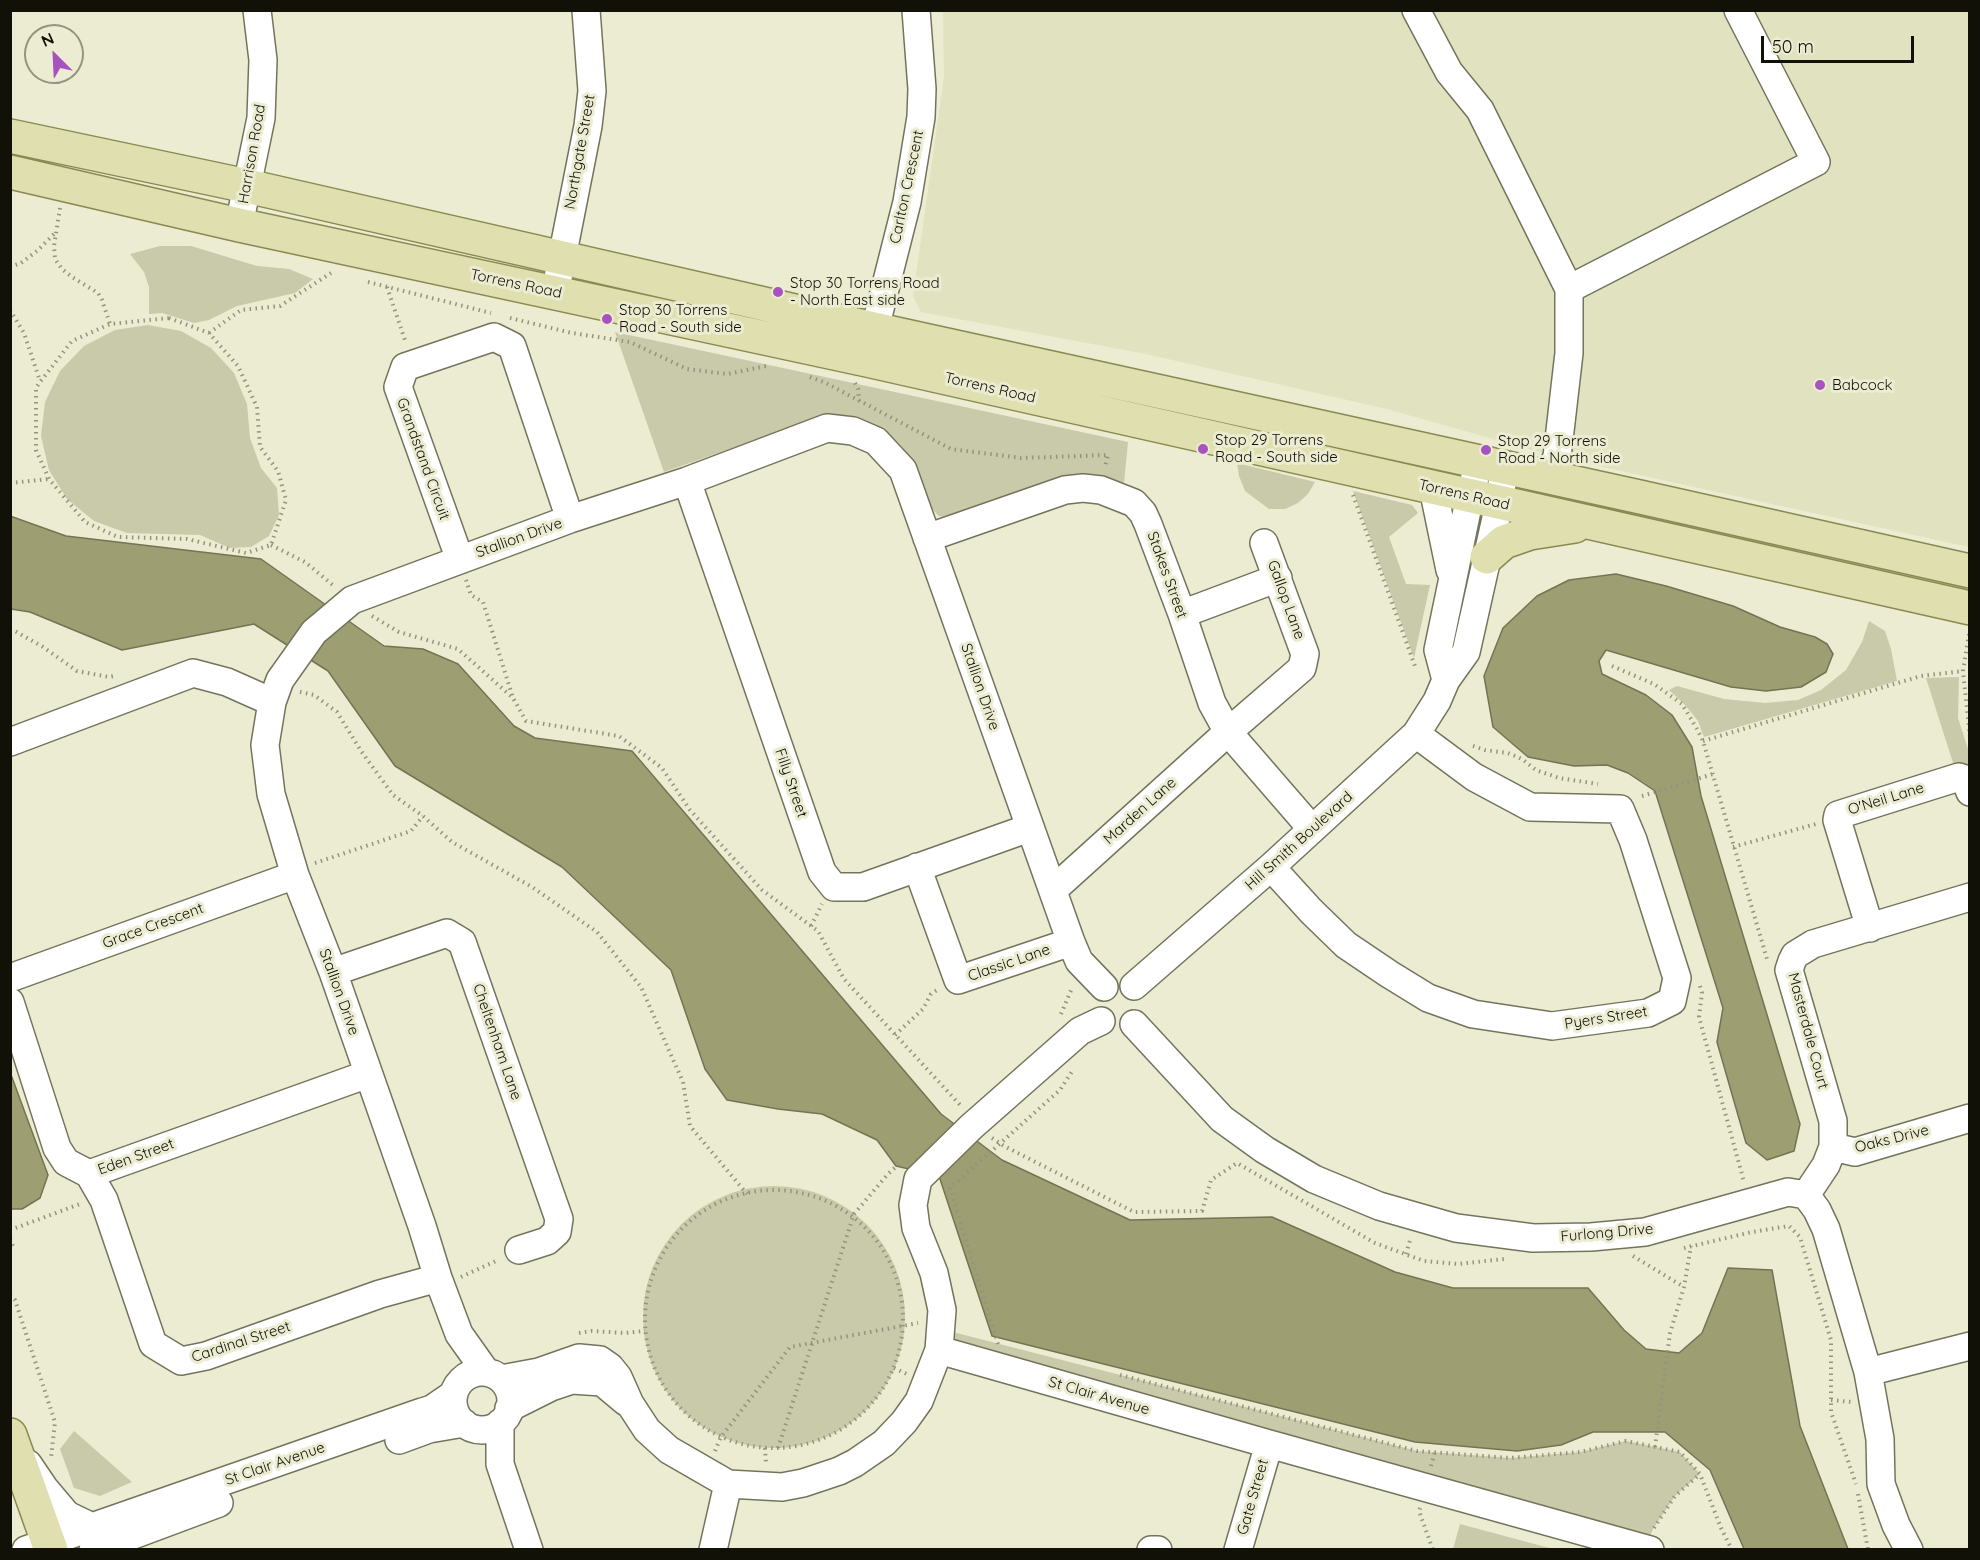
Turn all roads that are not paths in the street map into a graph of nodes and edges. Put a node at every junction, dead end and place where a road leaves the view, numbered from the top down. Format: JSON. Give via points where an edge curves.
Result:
{"nodes":[{"id":1,"x":258,"y":10,"type":"edge"},
{"id":2,"x":586,"y":10,"type":"edge"},
{"id":3,"x":916,"y":10,"type":"edge"},
{"id":4,"x":1416,"y":10,"type":"edge"},
{"id":5,"x":1738,"y":10,"type":"edge"},
{"id":6,"x":10,"y":136,"type":"edge"},
{"id":7,"x":53,"y":145,"type":"junction"},
{"id":8,"x":10,"y":172,"type":"edge"},
{"id":9,"x":247,"y":186,"type":"junction"},
{"id":10,"x":58,"y":192,"type":"junction"},
{"id":11,"x":239,"y":225,"type":"junction"},
{"id":12,"x":561,"y":257,"type":"junction"},
{"id":13,"x":1569,"y":289,"type":"junction"},
{"id":14,"x":555,"y":293,"type":"junction"},
{"id":15,"x":871,"y":344,"type":"junction"},
{"id":16,"x":1492,"y":465,"type":"junction"},
{"id":17,"x":1547,"y":477,"type":"junction"},
{"id":18,"x":687,"y":482,"type":"junction"},
{"id":19,"x":1432,"y":488,"type":"junction"},
{"id":20,"x":1484,"y":500,"type":"junction"},
{"id":21,"x":570,"y":519,"type":"junction"},
{"id":22,"x":1591,"y":523,"type":"junction"},
{"id":23,"x":927,"y":538,"type":"junction"},
{"id":24,"x":1264,"y":543,"type":"dead end"},
{"id":25,"x":1487,"y":557,"type":"junction"},
{"id":26,"x":462,"y":567,"type":"junction"},
{"id":27,"x":1970,"y":571,"type":"edge"},
{"id":28,"x":1278,"y":578,"type":"junction"},
{"id":29,"x":1452,"y":580,"type":"junction"},
{"id":30,"x":1970,"y":608,"type":"edge"},
{"id":31,"x":1182,"y":614,"type":"junction"},
{"id":32,"x":1446,"y":680,"type":"junction"},
{"id":33,"x":280,"y":683,"type":"junction"},
{"id":34,"x":1228,"y":732,"type":"junction"},
{"id":35,"x":1416,"y":734,"type":"junction"},
{"id":36,"x":10,"y":742,"type":"edge"},
{"id":37,"x":1970,"y":792,"type":"edge"},
{"id":38,"x":1029,"y":828,"type":"junction"},
{"id":39,"x":1312,"y":829,"type":"junction"},
{"id":40,"x":917,"y":867,"type":"junction"},
{"id":41,"x":1271,"y":867,"type":"junction"},
{"id":42,"x":305,"y":869,"type":"junction"},
{"id":43,"x":1053,"y":890,"type":"junction"},
{"id":44,"x":1970,"y":897,"type":"edge"},
{"id":45,"x":1870,"y":928,"type":"junction"},
{"id":46,"x":1071,"y":942,"type":"junction"},
{"id":47,"x":333,"y":972,"type":"junction"},
{"id":48,"x":10,"y":978,"type":"edge"},
{"id":49,"x":1134,"y":986,"type":"junction"},
{"id":50,"x":1104,"y":987,"type":"junction"},
{"id":51,"x":10,"y":1002,"type":"edge"},
{"id":52,"x":1101,"y":1021,"type":"junction"},
{"id":53,"x":1134,"y":1024,"type":"junction"},
{"id":54,"x":368,"y":1074,"type":"junction"},
{"id":55,"x":1970,"y":1118,"type":"edge"},
{"id":56,"x":1833,"y":1147,"type":"junction"},
{"id":57,"x":89,"y":1174,"type":"junction"},
{"id":58,"x":1806,"y":1195,"type":"junction"},
{"id":59,"x":519,"y":1250,"type":"road end"},
{"id":60,"x":438,"y":1278,"type":"junction"},
{"id":61,"x":459,"y":1334,"type":"junction"},
{"id":62,"x":940,"y":1339,"type":"junction"},
{"id":63,"x":1970,"y":1346,"type":"edge"},
{"id":64,"x":1868,"y":1372,"type":"junction"},
{"id":65,"x":494,"y":1376,"type":"junction"},
{"id":66,"x":457,"y":1387,"type":"junction"},
{"id":67,"x":630,"y":1404,"type":"junction"},
{"id":68,"x":504,"y":1415,"type":"junction"},
{"id":69,"x":469,"y":1426,"type":"junction"},
{"id":70,"x":11,"y":1437,"type":"edge"},
{"id":71,"x":1269,"y":1444,"type":"junction"},
{"id":72,"x":500,"y":1464,"type":"junction"},
{"id":73,"x":717,"y":1477,"type":"junction"},
{"id":74,"x":150,"y":1528,"type":"junction"},
{"id":75,"x":93,"y":1538,"type":"edge"},
{"id":76,"x":1652,"y":1539,"type":"edge"},
{"id":77,"x":42,"y":1547,"type":"edge"},
{"id":78,"x":125,"y":1550,"type":"edge"},
{"id":79,"x":529,"y":1550,"type":"edge"},
{"id":80,"x":713,"y":1550,"type":"edge"},
{"id":81,"x":1151,"y":1550,"type":"edge"},
{"id":82,"x":1158,"y":1550,"type":"edge"},
{"id":83,"x":1238,"y":1550,"type":"edge"},
{"id":84,"x":1909,"y":1550,"type":"edge"}],
"edges":[{"from":1,"to":9,"type":"street","name":"Harrison Road","via":[[263,60],[261,118]]},
{"from":2,"to":12,"type":"street","name":"Northgate Street","via":[[592,91]]},
{"from":3,"to":15,"type":"street","name":"Carlton Crescent","via":[[921,117],[906,202]]},
{"from":4,"to":13,"type":"street","via":[[1449,72],[1480,110]]},
{"from":5,"to":13,"type":"street","via":[[1816,162]]},
{"from":6,"to":7,"type":"main road","name":"Torrens Road"},
{"from":7,"to":9,"type":"main road","name":"Torrens Road"},
{"from":7,"to":10,"type":"main road","via":[[66,155],[67,165]]},
{"from":8,"to":10,"type":"main road","name":"Torrens Road"},
{"from":9,"to":11,"type":"street","name":"Harrison Road"},
{"from":9,"to":12,"type":"main road","name":"Torrens Road"},
{"from":10,"to":11,"type":"main road","name":"Torrens Road"},
{"from":11,"to":14,"type":"main road","name":"Torrens Road"},
{"from":12,"to":14,"type":"street","name":"Northgate Street"},
{"from":12,"to":15,"type":"main road","name":"Torrens Road"},
{"from":13,"to":17,"type":"street","via":[[1569,353],[1560,434],[1557,457]]},
{"from":14,"to":15,"type":"main road","name":"Torrens Road"},
{"from":15,"to":16,"type":"main road","name":"Torrens Road"},
{"from":15,"to":19,"type":"main road","name":"Torrens Road"},
{"from":16,"to":17,"type":"main road","name":"Torrens Road"},
{"from":16,"to":20,"type":"street","name":"Hill Smith Boulevard"},
{"from":17,"to":27,"type":"main road","name":"Torrens Road"},
{"from":18,"to":21,"type":"street","name":"Stallion Drive"},
{"from":18,"to":23,"type":"street","name":"Stallion Drive","via":[[827,428],[853,431],[876,441],[903,470]]},
{"from":18,"to":40,"type":"street","name":"Filly Street","via":[[822,872],[834,887],[863,887]]},
{"from":19,"to":20,"type":"main road","name":"Torrens Road"},
{"from":19,"to":29,"type":"street","name":"Hill Smith Boulevard"},
{"from":20,"to":22,"type":"main road","name":"Torrens Road"},
{"from":20,"to":25,"type":"street","name":"Hill Smith Boulevard"},
{"from":20,"to":29,"type":"street","name":"Hill Smith Boulevard"},
{"from":21,"to":26,"type":"street","name":"Stallion Drive"},
{"from":21,"to":26,"type":"street","name":"Grandstand Circuit","via":[[512,345],[494,337],[405,367],[398,387]]},
{"from":22,"to":25,"type":"main road","via":[[1530,533],[1504,542]]},
{"from":22,"to":30,"type":"main road","name":"Torrens Road"},
{"from":23,"to":31,"type":"street","name":"Stakes Street","via":[[1065,490],[1101,490],[1134,503],[1143,513]]},
{"from":23,"to":38,"type":"street","name":"Stallion Drive"},
{"from":24,"to":28,"type":"street","name":"Gallop Lane"},
{"from":25,"to":32,"type":"street","name":"Hill Smith Boulevard","via":[[1466,652]]},
{"from":26,"to":33,"type":"street","name":"Stallion Drive","via":[[355,599],[314,632]]},
{"from":28,"to":31,"type":"street"},
{"from":28,"to":34,"type":"street","name":"Gallop Lane","via":[[1305,654],[1302,668]]},
{"from":29,"to":32,"type":"street","name":"Hill Smith Boulevard","via":[[1438,650]]},
{"from":31,"to":34,"type":"street","name":"Stakes Street","via":[[1212,704]]},
{"from":32,"to":35,"type":"street","name":"Hill Smith Boulevard"},
{"from":33,"to":36,"type":"street","via":[[227,682],[193,673]]},
{"from":33,"to":42,"type":"street","name":"Stallion Drive","via":[[265,745],[270,784]]},
{"from":34,"to":39,"type":"street","name":"Stakes Street"},
{"from":34,"to":43,"type":"street","name":"Marden Lane"},
{"from":35,"to":39,"type":"street","name":"Hill Smith Boulevard"},
{"from":35,"to":41,"type":"street","name":"Pyers Street","via":[[1474,777],[1530,807],[1620,809],[1677,978],[1672,1001],[1648,1014],[1552,1026],[1473,1014],[1428,998],[1346,945]]},
{"from":37,"to":45,"type":"street","name":"O'Neil Lane","via":[[1965,779],[1959,777],[1841,813],[1837,818]]},
{"from":38,"to":40,"type":"street","name":"Filly Street"},
{"from":38,"to":43,"type":"street","name":"Stallion Drive"},
{"from":39,"to":41,"type":"street","name":"Hill Smith Boulevard"},
{"from":40,"to":46,"type":"street","name":"Classic Lane","via":[[958,980]]},
{"from":41,"to":49,"type":"street","name":"Hill Smith Boulevard"},
{"from":42,"to":47,"type":"street","name":"Stallion Drive"},
{"from":42,"to":48,"type":"street","name":"Grace Crescent"},
{"from":43,"to":46,"type":"street","name":"Stallion Drive"},
{"from":44,"to":45,"type":"street","name":"Masterdale Court"},
{"from":45,"to":56,"type":"street","name":"Masterdale Court","via":[[1803,949],[1789,970],[1833,1121]]},
{"from":46,"to":50,"type":"street","name":"Stallion Drive","via":[[1079,962]]},
{"from":47,"to":54,"type":"street","name":"Stallion Drive"},
{"from":47,"to":59,"type":"street","name":"Cheltenham Lane","via":[[447,933],[462,942],[559,1219],[557,1232],[547,1241]]},
{"from":49,"to":50,"type":"street","via":[[1118,981]]},
{"from":49,"to":53,"type":"street","via":[[1143,1005]]},
{"from":50,"to":52,"type":"street","via":[[1095,1007]]},
{"from":51,"to":57,"type":"street","name":"Eden Street","via":[[57,1148],[66,1162]]},
{"from":52,"to":53,"type":"street","via":[[1120,1029]]},
{"from":52,"to":62,"type":"street","via":[[1080,1031],[918,1179],[913,1205],[916,1228],[934,1273],[942,1310]]},
{"from":53,"to":58,"type":"street","name":"Furlong Drive","via":[[1222,1119],[1265,1150],[1314,1179],[1379,1206],[1456,1228],[1533,1238],[1645,1232],[1788,1192]]},
{"from":54,"to":57,"type":"street","name":"Eden Street"},
{"from":54,"to":60,"type":"street","name":"Stallion Drive"},
{"from":55,"to":56,"type":"street","name":"Oaks Drive","via":[[1855,1152]]},
{"from":56,"to":58,"type":"street","name":"Oaks Drive"},
{"from":57,"to":60,"type":"street","name":"Cardinal Street","via":[[104,1200],[153,1344],[181,1361]]},
{"from":58,"to":64,"type":"street","via":[[1826,1229]]},
{"from":60,"to":61,"type":"street","name":"Stallion Drive"},
{"from":61,"to":65,"type":"street","name":"Stallion Drive"},
{"from":61,"to":66,"type":"street","name":"Stallion Drive"},
{"from":62,"to":71,"type":"street","name":"St Clair Avenue"},
{"from":62,"to":73,"type":"street","via":[[919,1401],[884,1443],[855,1463],[803,1484],[782,1487]]},
{"from":63,"to":64,"type":"street"},
{"from":64,"to":84,"type":"street","via":[[1880,1439],[1881,1484]]},
{"from":65,"to":66,"type":"street","via":[[470,1374]]},
{"from":65,"to":67,"type":"street","via":[[539,1372],[579,1358],[600,1360],[618,1377]]},
{"from":65,"to":68,"type":"street","via":[[509,1392]]},
{"from":66,"to":69,"type":"street","via":[[454,1408]]},
{"from":66,"to":75,"type":"street","name":"St Clair Avenue","via":[[432,1409]]},
{"from":67,"to":68,"type":"street","via":[[602,1382],[572,1380],[551,1387]]},
{"from":67,"to":73,"type":"street","via":[[647,1430],[669,1450]]},
{"from":68,"to":69,"type":"street","via":[[487,1429]]},
{"from":68,"to":72,"type":"street"},
{"from":69,"to":72,"type":"street"},
{"from":69,"to":74,"type":"street","name":"St Clair Avenue","via":[[429,1429]]},
{"from":70,"to":75,"type":"street","via":[[45,1489]]},
{"from":70,"to":77,"type":"main road"},
{"from":71,"to":76,"type":"street","name":"St Clair Avenue"},
{"from":71,"to":83,"type":"street","name":"Gate Street"},
{"from":72,"to":79,"type":"street"},
{"from":73,"to":80,"type":"street"},
{"from":74,"to":75,"type":"street","name":"St Clair Avenue"},
{"from":74,"to":78,"type":"street","name":"St Clair Avenue"},
{"from":75,"to":77,"type":"street","name":"St Clair Avenue"},
{"from":81,"to":82,"type":"street"}]}
